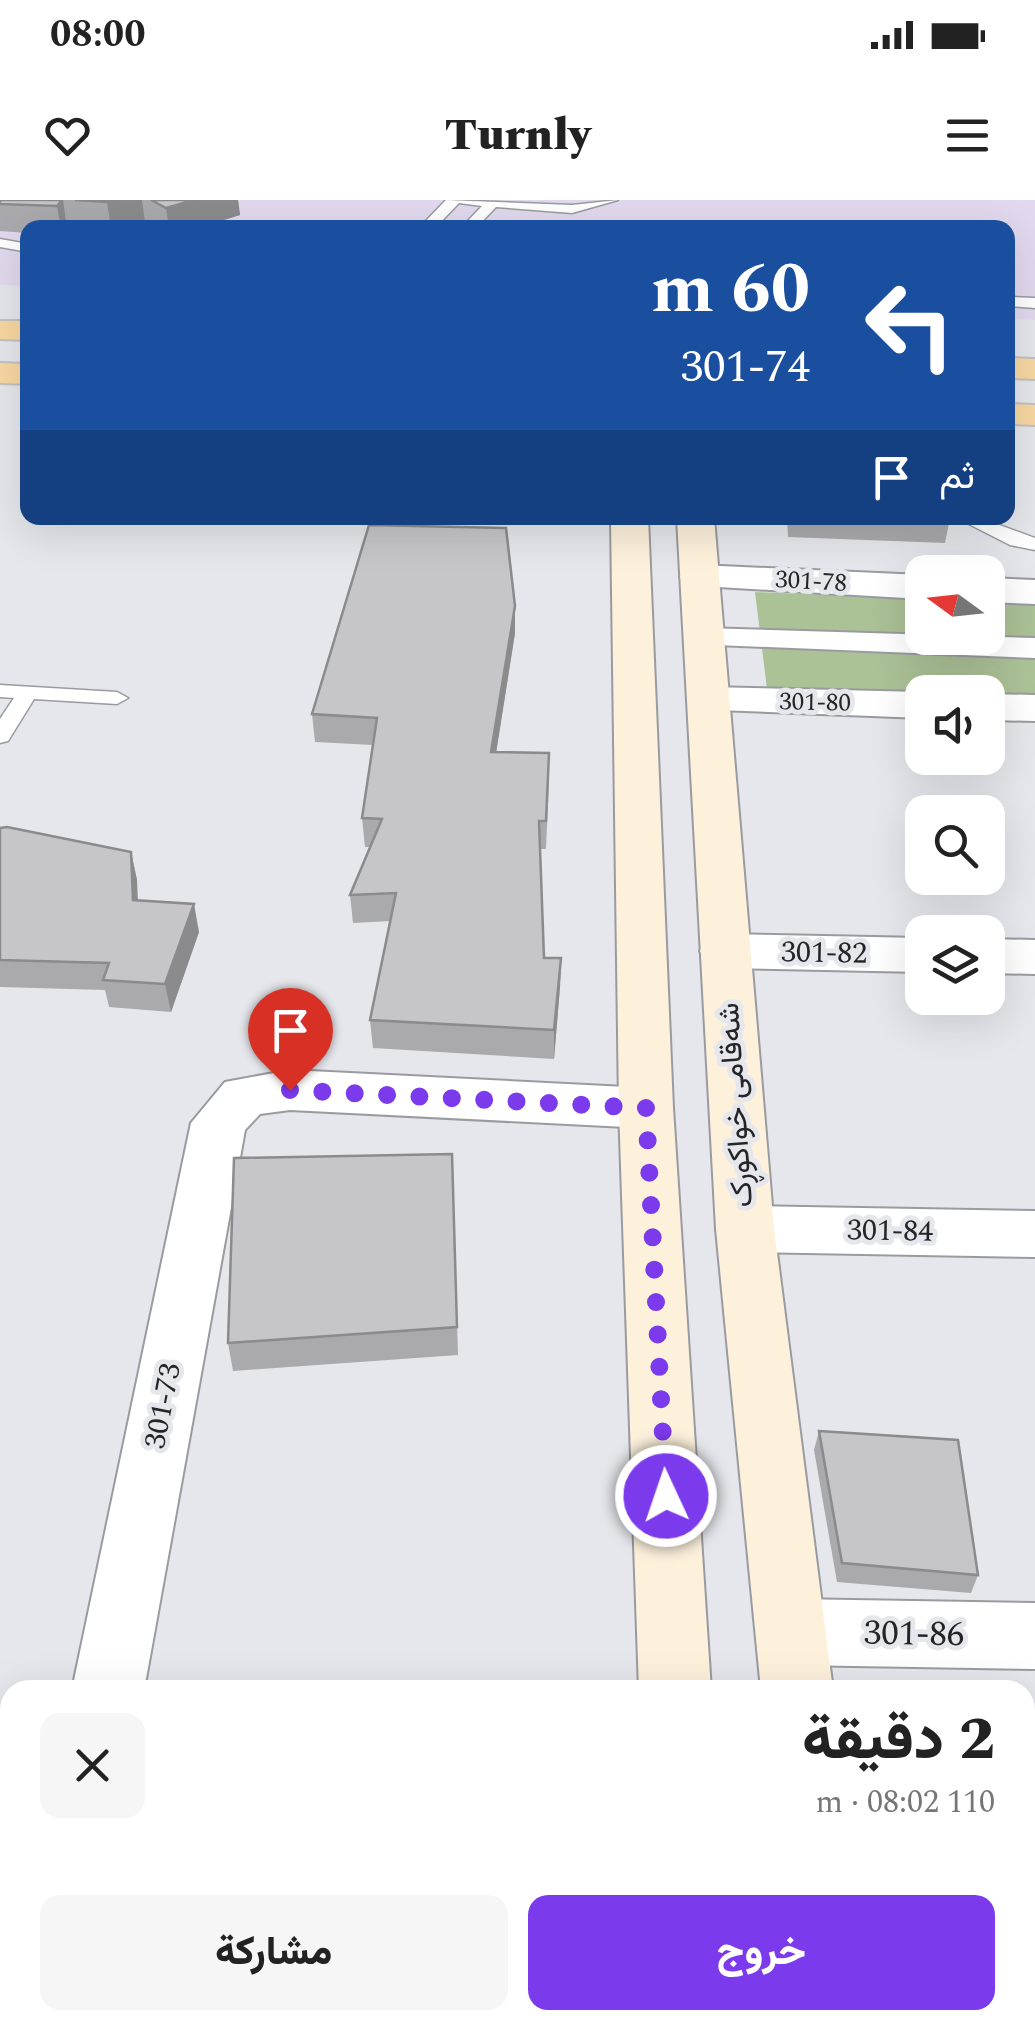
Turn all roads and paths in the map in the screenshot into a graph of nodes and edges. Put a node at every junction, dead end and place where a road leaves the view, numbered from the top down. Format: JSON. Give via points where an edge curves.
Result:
{"nodes":[{"id":1,"x":454,"y":200,"type":"edge"},
{"id":2,"x":464,"y":200,"type":"edge"},
{"id":3,"x":610,"y":200,"type":"edge"},
{"id":4,"x":494,"y":201,"type":"edge"},
{"id":5,"x":434,"y":220,"type":"edge"},
{"id":6,"x":474,"y":220,"type":"edge"},
{"id":7,"x":628,"y":525,"type":"edge"},
{"id":8,"x":696,"y":525,"type":"edge"},
{"id":9,"x":982,"y":525,"type":"edge"},
{"id":10,"x":1035,"y":544,"type":"edge"},
{"id":11,"x":700,"y":577,"type":"junction"},
{"id":12,"x":905,"y":586,"type":"edge"},
{"id":13,"x":1005,"y":591,"type":"edge"},
{"id":14,"x":1035,"y":592,"type":"edge"},
{"id":15,"x":703,"y":637,"type":"junction"},
{"id":16,"x":1035,"y":648,"type":"edge"},
{"id":17,"x":0,"y":691,"type":"edge"},
{"id":18,"x":28,"y":692,"type":"junction"},
{"id":19,"x":117,"y":698,"type":"dead end"},
{"id":20,"x":708,"y":700,"type":"junction"},
{"id":21,"x":905,"y":706,"type":"edge"},
{"id":22,"x":1005,"y":707,"type":"edge"},
{"id":23,"x":1035,"y":708,"type":"edge"},
{"id":24,"x":0,"y":736,"type":"edge"},
{"id":25,"x":725,"y":951,"type":"junction"},
{"id":26,"x":905,"y":955,"type":"edge"},
{"id":27,"x":1005,"y":957,"type":"edge"},
{"id":28,"x":1035,"y":958,"type":"edge"},
{"id":29,"x":646,"y":1108,"type":"junction"},
{"id":30,"x":745,"y":1229,"type":"junction"},
{"id":31,"x":1035,"y":1234,"type":"edge"},
{"id":32,"x":1035,"y":1636,"type":"edge"},
{"id":33,"x":795,"y":1661,"type":"edge"},
{"id":34,"x":110,"y":1680,"type":"edge"},
{"id":35,"x":675,"y":1680,"type":"edge"}],
"edges":[{"from":1,"to":5,"type":"lane"},
{"from":2,"to":4,"type":"lane"},
{"from":3,"to":4,"type":"lane","via":[[572,209]]},
{"from":4,"to":6,"type":"lane"},
{"from":7,"to":29,"type":"main road"},
{"from":8,"to":11,"type":"main road","name":"شەقامی خواکوڕک"},
{"from":9,"to":10,"type":"lane"},
{"from":11,"to":12,"type":"street","name":"301-78"},
{"from":11,"to":15,"type":"main road","name":"شەقامی خواکوڕک"},
{"from":13,"to":14,"type":"street"},
{"from":15,"to":16,"type":"street"},
{"from":15,"to":20,"type":"main road","name":"شەقامی خواکوڕک"},
{"from":17,"to":18,"type":"lane"},
{"from":18,"to":19,"type":"lane"},
{"from":18,"to":24,"type":"lane"},
{"from":20,"to":21,"type":"street","name":"301-80"},
{"from":20,"to":25,"type":"main road","name":"شەقامی خواکوڕک"},
{"from":22,"to":23,"type":"street"},
{"from":25,"to":26,"type":"street","name":"301-82"},
{"from":25,"to":30,"type":"main road","name":"شەقامی خواکوڕک"},
{"from":27,"to":28,"type":"street"},
{"from":29,"to":34,"type":"street","name":"301-73","via":[[290,1090],[244,1096],[220,1122]]},
{"from":29,"to":35,"type":"main road"},
{"from":30,"to":31,"type":"street","name":"301-84"},
{"from":30,"to":33,"type":"main road","name":"شەقامی خواکوڕک"},
{"from":32,"to":33,"type":"street","name":"301-86"}]}
